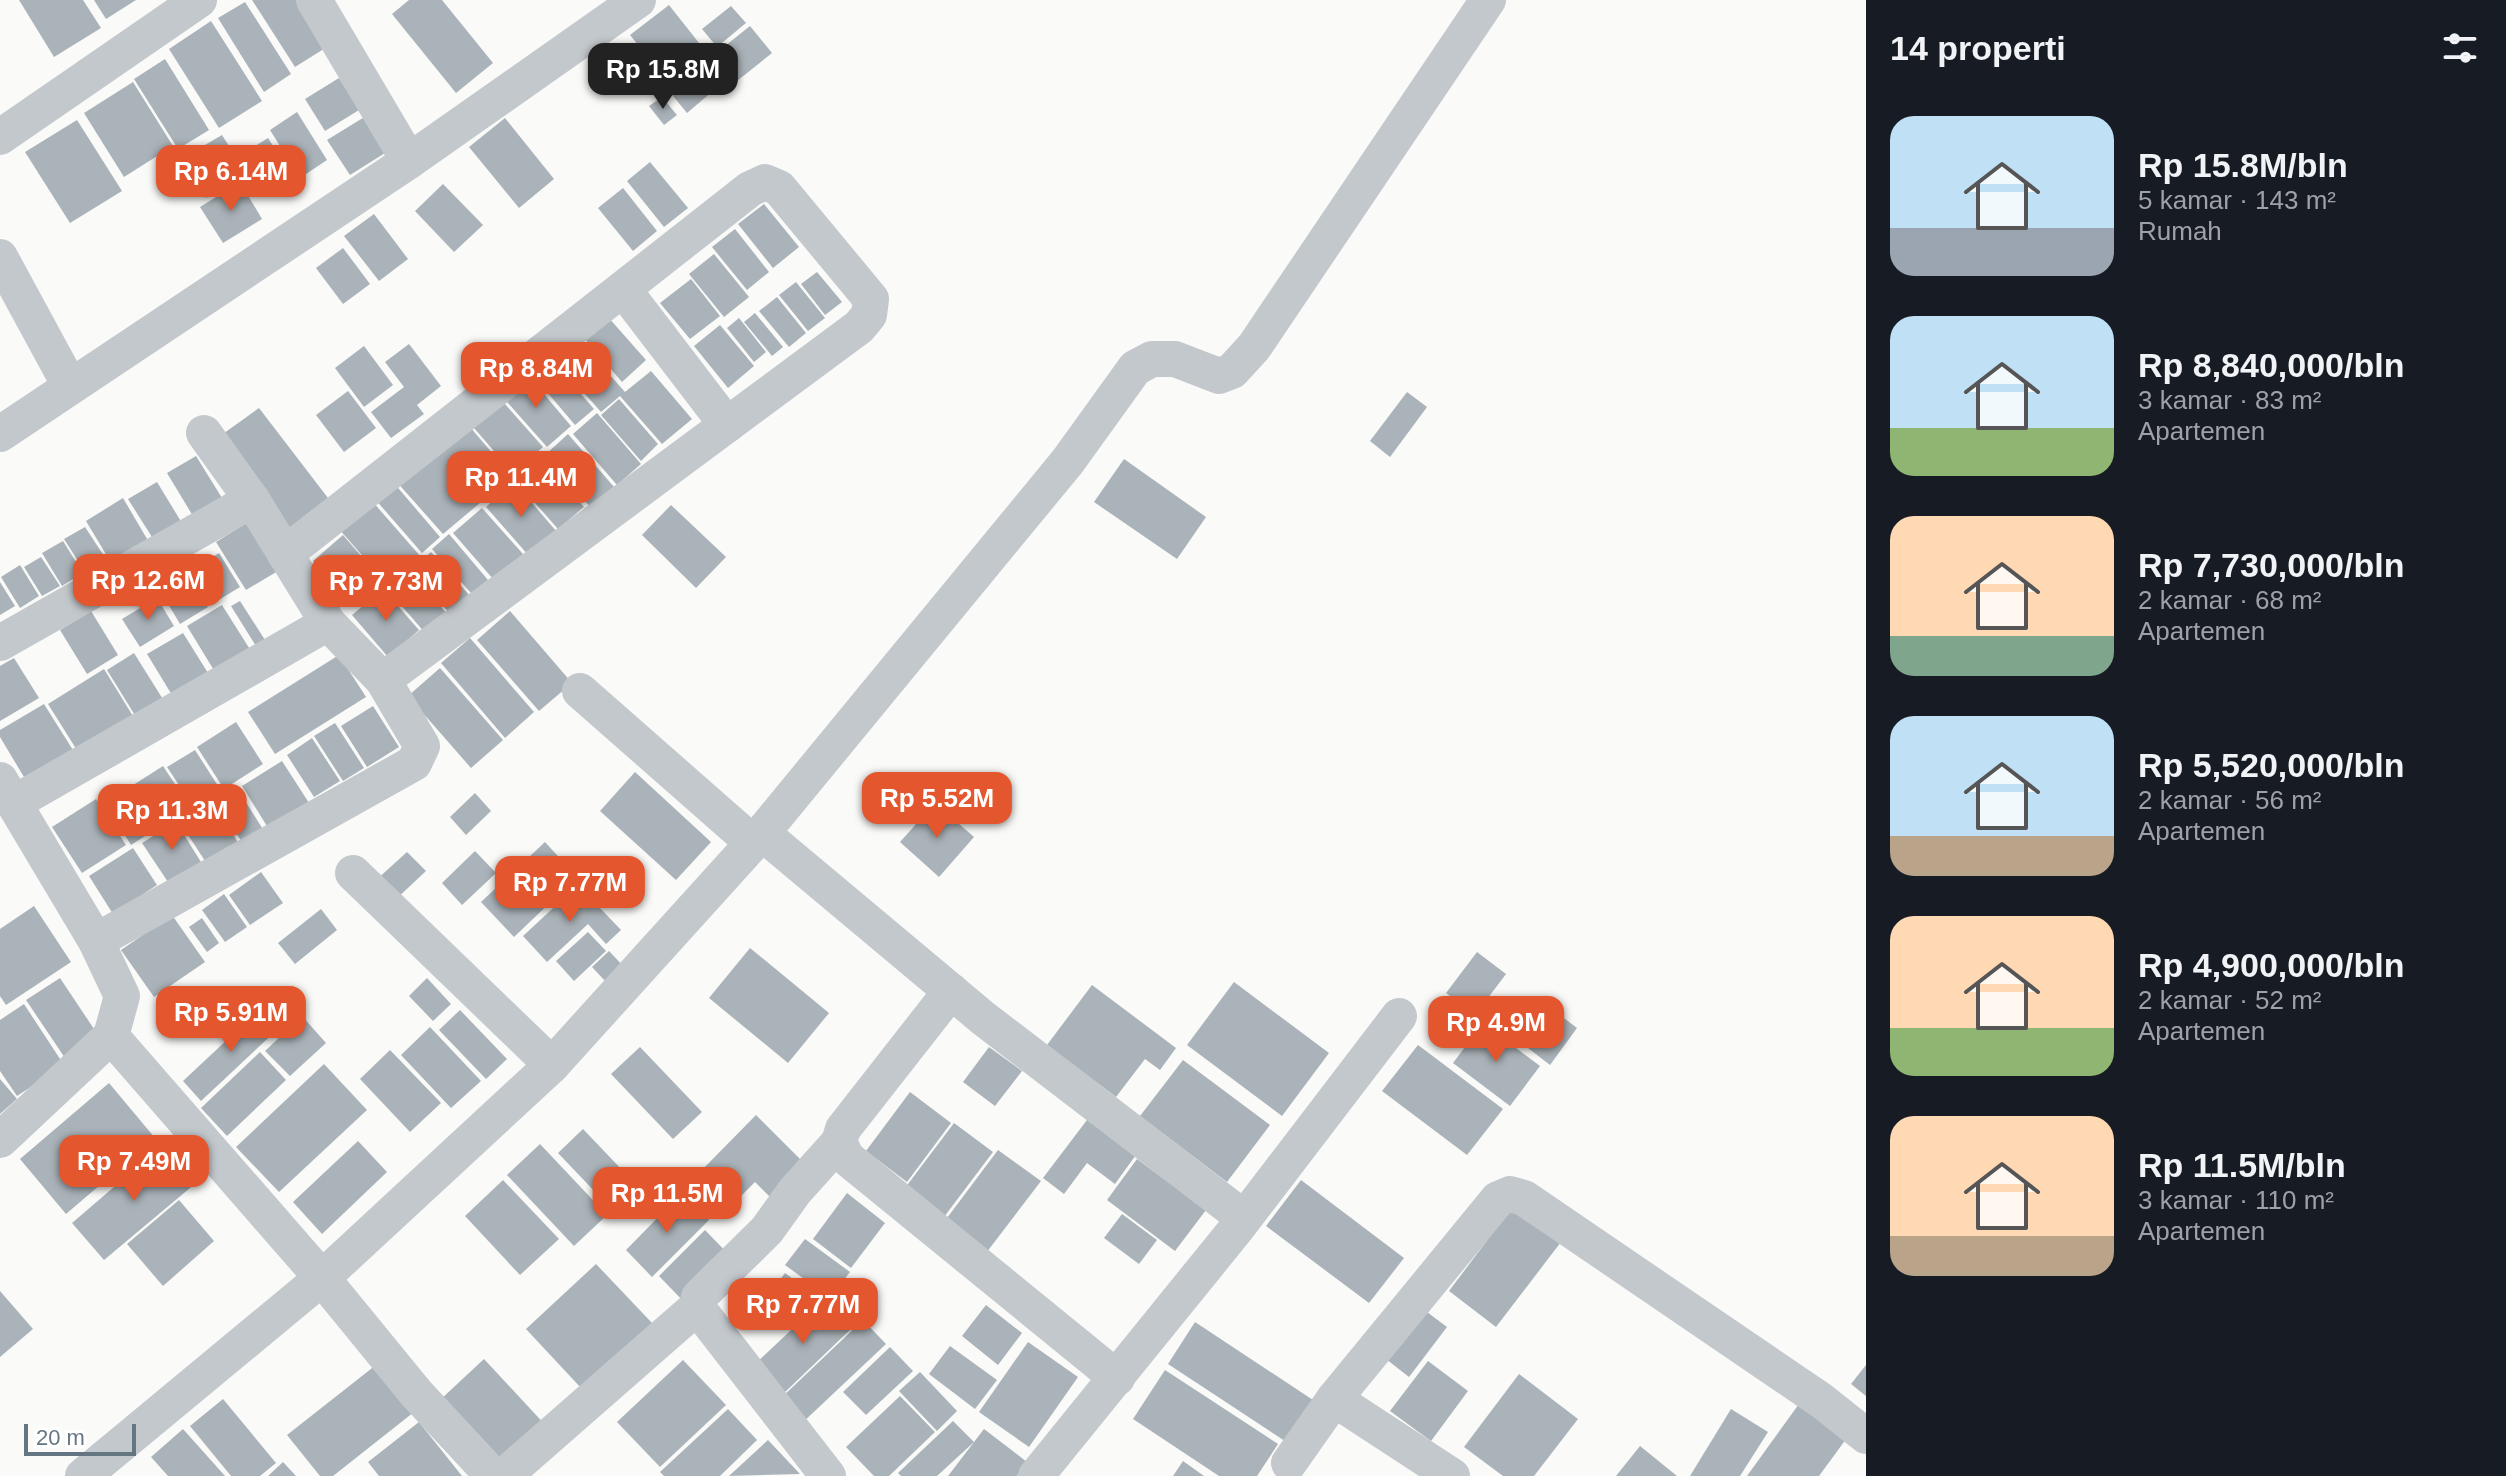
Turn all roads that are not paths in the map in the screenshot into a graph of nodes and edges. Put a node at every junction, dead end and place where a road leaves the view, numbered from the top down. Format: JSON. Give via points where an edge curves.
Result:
{"nodes":[{"id":1,"x":199,"y":0,"type":"edge"},
{"id":2,"x":314,"y":0,"type":"edge"},
{"id":3,"x":638,"y":0,"type":"edge"},
{"id":4,"x":1488,"y":0,"type":"edge"},
{"id":5,"x":0,"y":137,"type":"edge"},
{"id":6,"x":409,"y":161,"type":"junction"},
{"id":7,"x":0,"y":257,"type":"edge"},
{"id":8,"x":623,"y":289,"type":"junction"},
{"id":9,"x":70,"y":386,"type":"junction"},
{"id":10,"x":727,"y":425,"type":"junction"},
{"id":11,"x":204,"y":433,"type":"dead end"},
{"id":12,"x":0,"y":434,"type":"edge"},
{"id":13,"x":252,"y":500,"type":"junction"},
{"id":14,"x":285,"y":554,"type":"junction"},
{"id":15,"x":328,"y":623,"type":"junction"},
{"id":16,"x":0,"y":643,"type":"edge"},
{"id":17,"x":383,"y":680,"type":"junction"},
{"id":18,"x":580,"y":691,"type":"dead end"},
{"id":19,"x":7,"y":792,"type":"edge"},
{"id":20,"x":758,"y":838,"type":"junction"},
{"id":21,"x":353,"y":873,"type":"dead end"},
{"id":22,"x":96,"y":941,"type":"junction"},
{"id":23,"x":951,"y":991,"type":"junction"},
{"id":24,"x":1399,"y":1016,"type":"dead end"},
{"id":25,"x":111,"y":1036,"type":"junction"},
{"id":26,"x":552,"y":1065,"type":"junction"},
{"id":27,"x":0,"y":1140,"type":"edge"},
{"id":28,"x":839,"y":1142,"type":"junction"},
{"id":29,"x":1244,"y":1218,"type":"junction"},
{"id":30,"x":322,"y":1278,"type":"junction"},
{"id":31,"x":697,"y":1307,"type":"junction"},
{"id":32,"x":1117,"y":1378,"type":"junction"},
{"id":33,"x":1334,"y":1399,"type":"junction"},
{"id":34,"x":1866,"y":1436,"type":"edge"},
{"id":35,"x":1289,"y":1463,"type":"dead end"},
{"id":36,"x":83,"y":1476,"type":"edge"},
{"id":37,"x":493,"y":1476,"type":"edge"},
{"id":38,"x":504,"y":1476,"type":"edge"},
{"id":39,"x":828,"y":1476,"type":"edge"},
{"id":40,"x":1036,"y":1476,"type":"edge"},
{"id":41,"x":1452,"y":1476,"type":"edge"}],
"edges":[{"from":1,"to":5,"type":"street"},
{"from":2,"to":6,"type":"street"},
{"from":3,"to":6,"type":"street"},
{"from":4,"to":20,"type":"street","via":[[1254,347],[1232,371],[1219,376],[1175,359],[1152,359],[1135,368],[1068,461]]},
{"from":6,"to":9,"type":"street"},
{"from":7,"to":9,"type":"street"},
{"from":8,"to":10,"type":"street"},
{"from":8,"to":10,"type":"street","via":[[765,182],[779,188],[871,299],[869,315],[859,327]]},
{"from":8,"to":14,"type":"street"},
{"from":9,"to":12,"type":"street"},
{"from":10,"to":17,"type":"street"},
{"from":11,"to":13,"type":"street"},
{"from":13,"to":14,"type":"street"},
{"from":13,"to":16,"type":"street"},
{"from":14,"to":15,"type":"street"},
{"from":15,"to":17,"type":"street"},
{"from":15,"to":19,"type":"street"},
{"from":17,"to":22,"type":"street","via":[[422,746],[414,763]]},
{"from":18,"to":20,"type":"street"},
{"from":19,"to":22,"type":"street"},
{"from":20,"to":23,"type":"street"},
{"from":20,"to":26,"type":"street"},
{"from":21,"to":26,"type":"street"},
{"from":22,"to":25,"type":"street","via":[[122,996]]},
{"from":23,"to":28,"type":"street","via":[[843,1129]]},
{"from":23,"to":29,"type":"street"},
{"from":24,"to":29,"type":"street"},
{"from":25,"to":27,"type":"street"},
{"from":25,"to":30,"type":"street"},
{"from":26,"to":30,"type":"street"},
{"from":28,"to":31,"type":"street","via":[[767,1230],[699,1297]]},
{"from":28,"to":32,"type":"street","via":[[847,1158]]},
{"from":29,"to":32,"type":"street"},
{"from":30,"to":36,"type":"street"},
{"from":30,"to":37,"type":"street","via":[[416,1393]]},
{"from":31,"to":38,"type":"street"},
{"from":31,"to":39,"type":"street"},
{"from":32,"to":40,"type":"street"},
{"from":33,"to":34,"type":"street","via":[[1498,1199],[1510,1194],[1524,1198]]},
{"from":33,"to":35,"type":"street"},
{"from":33,"to":41,"type":"street"}]}
